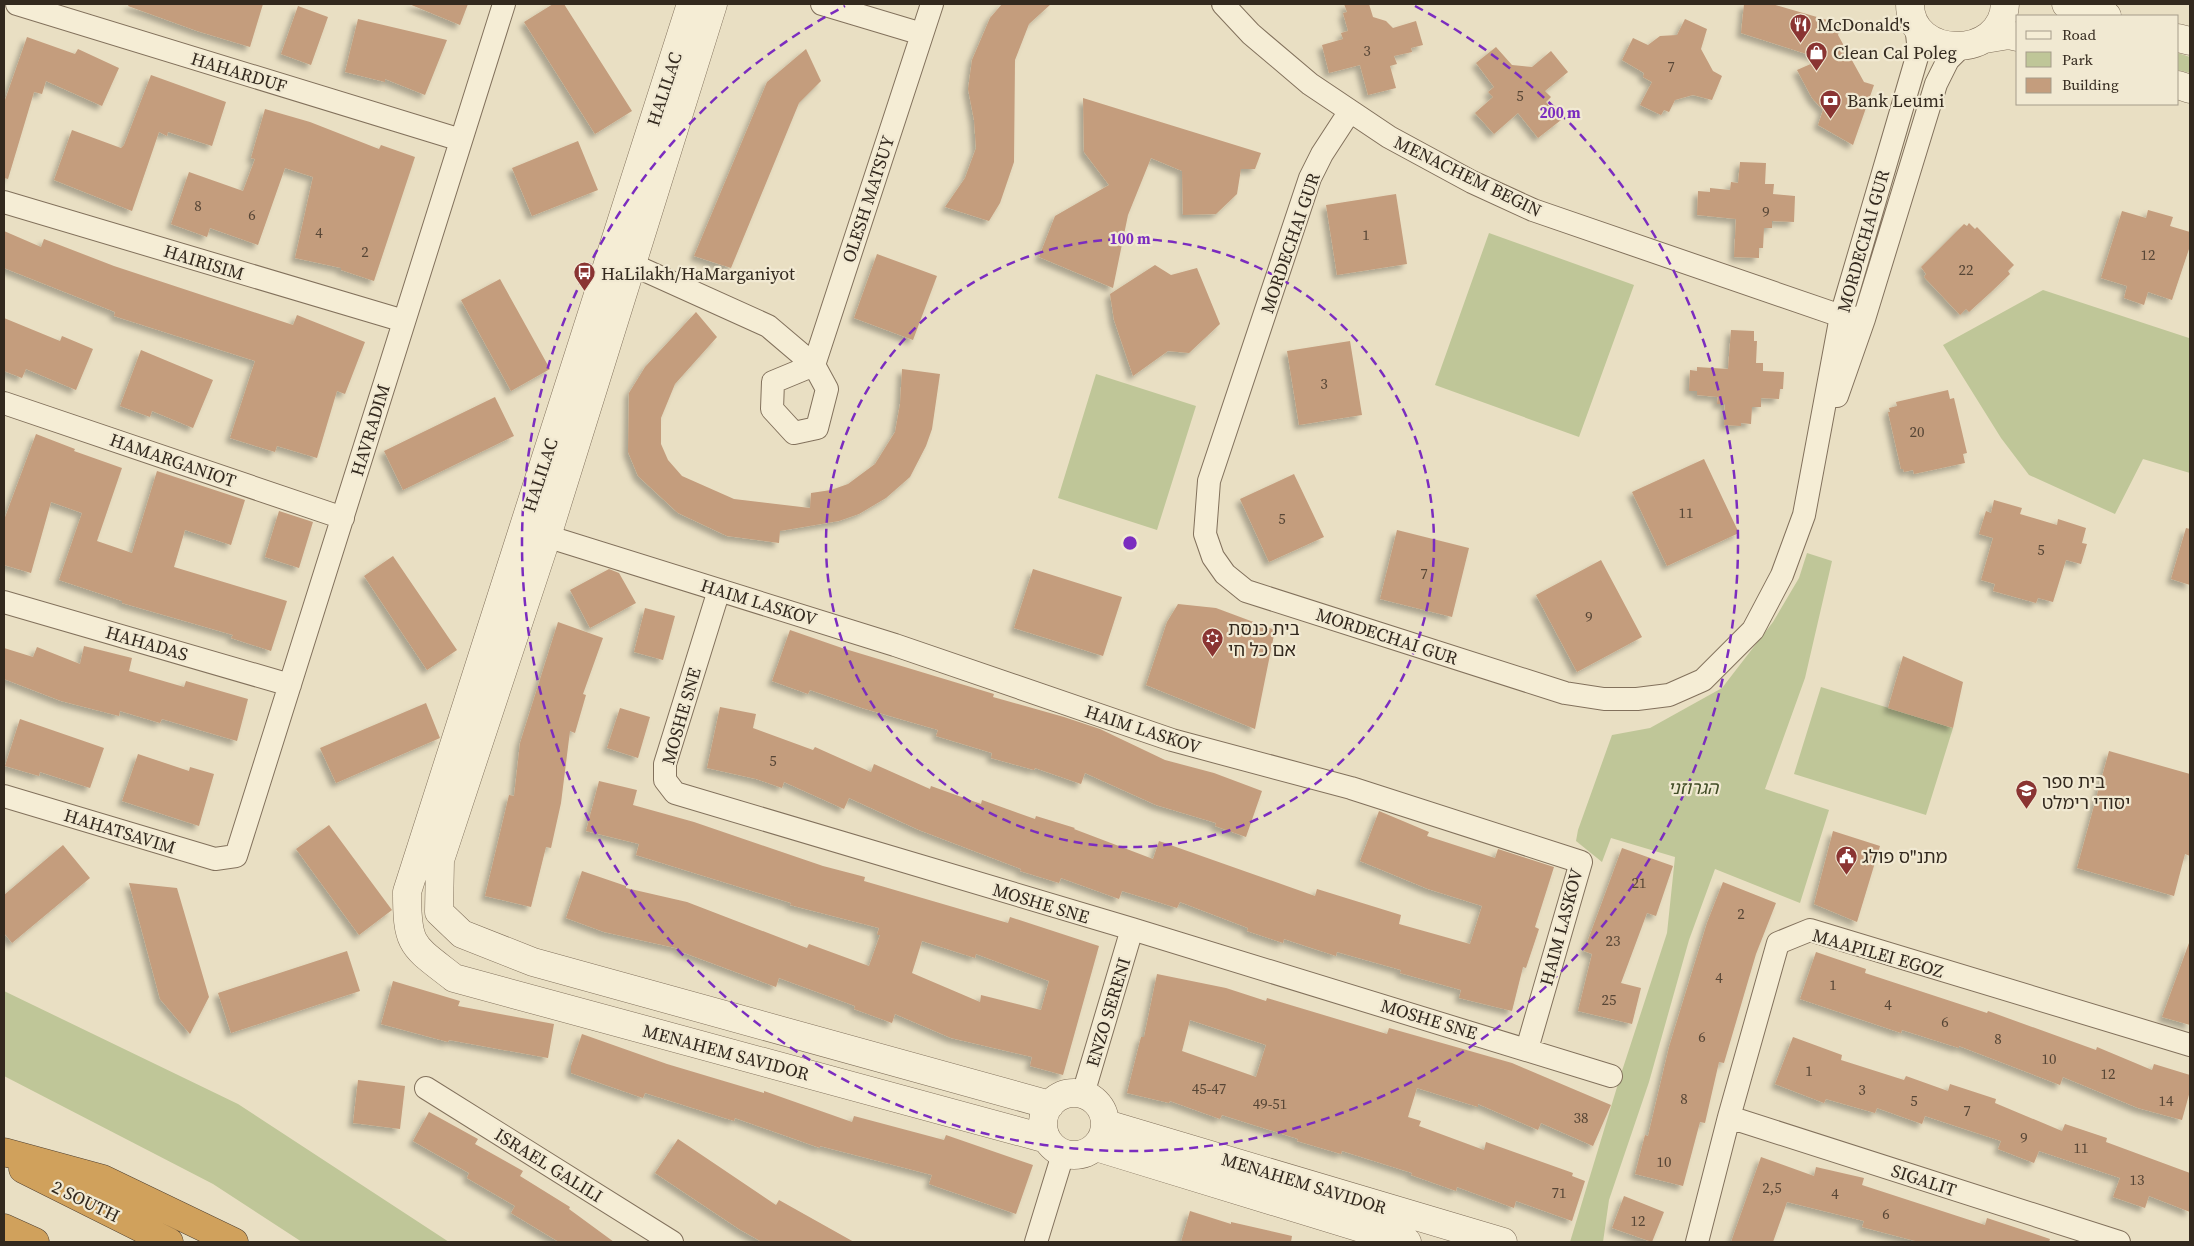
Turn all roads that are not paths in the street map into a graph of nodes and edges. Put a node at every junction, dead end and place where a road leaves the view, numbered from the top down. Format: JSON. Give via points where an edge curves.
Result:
{"nodes":[{"id":1,"x":17,"y":4,"type":"edge"},
{"id":2,"x":504,"y":4,"type":"edge"},
{"id":3,"x":691,"y":4,"type":"edge"},
{"id":4,"x":713,"y":4,"type":"edge"},
{"id":5,"x":822,"y":4,"type":"edge"},
{"id":6,"x":932,"y":4,"type":"edge"},
{"id":7,"x":1223,"y":4,"type":"edge"},
{"id":8,"x":2005,"y":4,"type":"edge"},
{"id":9,"x":2066,"y":4,"type":"edge"},
{"id":10,"x":1910,"y":10,"type":"edge"},
{"id":11,"x":2104,"y":15,"type":"edge"},
{"id":12,"x":922,"y":34,"type":"junction"},
{"id":13,"x":2016,"y":37,"type":"edge"},
{"id":14,"x":1973,"y":43,"type":"junction"},
{"id":15,"x":1350,"y":111,"type":"junction"},
{"id":16,"x":462,"y":140,"type":"junction"},
{"id":17,"x":4,"y":202,"type":"edge"},
{"id":18,"x":633,"y":265,"type":"junction"},
{"id":19,"x":1841,"y":316,"type":"junction"},
{"id":20,"x":1864,"y":319,"type":"junction"},
{"id":21,"x":404,"y":322,"type":"junction"},
{"id":22,"x":4,"y":403,"type":"edge"},
{"id":23,"x":1815,"y":460,"type":"junction"},
{"id":24,"x":342,"y":518,"type":"junction"},
{"id":25,"x":535,"y":532,"type":"junction"},
{"id":26,"x":719,"y":590,"type":"junction"},
{"id":27,"x":4,"y":602,"type":"edge"},
{"id":28,"x":290,"y":685,"type":"junction"},
{"id":29,"x":4,"y":796,"type":"edge"},
{"id":30,"x":236,"y":856,"type":"joint"},
{"id":31,"x":439,"y":912,"type":"joint"},
{"id":32,"x":1132,"y":929,"type":"junction"},
{"id":33,"x":415,"y":948,"type":"joint"},
{"id":34,"x":2190,"y":1045,"type":"edge"},
{"id":35,"x":1527,"y":1049,"type":"junction"},
{"id":36,"x":1611,"y":1076,"type":"dead end"},
{"id":37,"x":426,"y":1088,"type":"dead end"},
{"id":38,"x":1083,"y":1094,"type":"junction"},
{"id":39,"x":1050,"y":1105,"type":"junction"},
{"id":40,"x":1729,"y":1117,"type":"junction"},
{"id":41,"x":1101,"y":1136,"type":"junction"},
{"id":42,"x":1055,"y":1146,"type":"junction"},
{"id":43,"x":4,"y":1152,"type":"edge"},
{"id":44,"x":4,"y":1160,"type":"edge"},
{"id":45,"x":4,"y":1228,"type":"edge"},
{"id":46,"x":35,"y":1242,"type":"edge"},
{"id":47,"x":169,"y":1242,"type":"edge"},
{"id":48,"x":234,"y":1242,"type":"edge"},
{"id":49,"x":672,"y":1242,"type":"edge"},
{"id":50,"x":1036,"y":1242,"type":"edge"},
{"id":51,"x":1407,"y":1242,"type":"edge"},
{"id":52,"x":1503,"y":1242,"type":"edge"},
{"id":53,"x":1696,"y":1242,"type":"edge"},
{"id":54,"x":2120,"y":1242,"type":"edge"}],
"edges":[{"from":1,"to":16,"type":"street","name":"HAHARDUF"},
{"from":2,"to":16,"type":"street","name":"HAVRADIM"},
{"from":3,"to":25,"type":"street","name":"HALILAC"},
{"from":4,"to":18,"type":"street","name":"HALILAC"},
{"from":5,"to":12,"type":"street"},
{"from":6,"to":12,"type":"street","name":"OLESH MATSUY"},
{"from":7,"to":15,"type":"street","name":"MENACHEM BEGIN","via":[[1251,34],[1310,84]]},
{"from":8,"to":14,"type":"street","via":[[1998,26]]},
{"from":9,"to":11,"type":"street"},
{"from":10,"to":14,"type":"street","via":[[1927,37],[1937,43],[1953,47]]},
{"from":10,"to":19,"type":"street","name":"MORDECHAI GUR","via":[[1918,43],[1917,57]]},
{"from":12,"to":18,"type":"street","name":"OLESH MATSUY","via":[[814,365],[768,326]]},
{"from":13,"to":14,"type":"street","via":[[2009,35]]},
{"from":14,"to":20,"type":"street","name":"MORDECHAI GUR","via":[[1948,60],[1936,84]]},
{"from":15,"to":19,"type":"street","name":"MENACHEM BEGIN","via":[[1389,138],[1533,210]]},
{"from":15,"to":23,"type":"street","name":"MORDECHAI GUR","via":[[1310,178],[1209,481],[1205,534],[1213,557],[1225,574],[1246,591],[1565,693],[1604,699],[1669,695],[1703,680],[1753,630],[1782,575],[1804,516]]},
{"from":16,"to":21,"type":"street","name":"HAVRADIM"},
{"from":17,"to":21,"type":"street","name":"HAIRISIM"},
{"from":18,"to":25,"type":"street","name":"HALILAC"},
{"from":19,"to":20,"type":"street","name":"MENACHEM BEGIN"},
{"from":19,"to":23,"type":"street","name":"MORDECHAI GUR"},
{"from":20,"to":23,"type":"street","name":"MORDECHAI GUR"},
{"from":21,"to":24,"type":"street","name":"HAVRADIM"},
{"from":22,"to":24,"type":"street","name":"HAMARGANIOT"},
{"from":24,"to":28,"type":"street","name":"HAVRADIM"},
{"from":25,"to":26,"type":"street","name":"HAIM LASKOV"},
{"from":25,"to":31,"type":"street","name":"HALILAC","via":[[440,860]]},
{"from":25,"to":33,"type":"street","name":"HALILAC","via":[[407,892],[407,925]]},
{"from":26,"to":32,"type":"street","name":"MOSHE SNE","via":[[665,764],[665,780],[675,793]]},
{"from":26,"to":35,"type":"street","name":"HAIM LASKOV","via":[[895,645],[1172,740],[1351,788],[1581,862]]},
{"from":27,"to":28,"type":"street","name":"HAHADAS"},
{"from":28,"to":30,"type":"street","name":"HAVRADIM"},
{"from":29,"to":30,"type":"street","name":"HAHATSAVIM","via":[[215,859]]},
{"from":31,"to":39,"type":"street","name":"MENAHEM SAVIDOR","via":[[462,934],[532,962]]},
{"from":32,"to":35,"type":"street","name":"MOSHE SNE"},
{"from":32,"to":38,"type":"street","name":"ENZO SERENI"},
{"from":33,"to":42,"type":"street","name":"MENAHEM SAVIDOR","via":[[454,978]]},
{"from":34,"to":40,"type":"street","name":"MAAPILEI EGOZ","via":[[1810,930],[1778,943]]},
{"from":35,"to":36,"type":"street","name":"MOSHE SNE"},
{"from":37,"to":49,"type":"street","name":"ISRAEL GALILI"},
{"from":38,"to":39,"type":"street","via":[[1065,1094]]},
{"from":38,"to":41,"type":"street","via":[[1102,1108]]},
{"from":39,"to":42,"type":"street","via":[[1043,1122]]},
{"from":40,"to":53,"type":"street","name":"MAAPILEI EGOZ"},
{"from":40,"to":54,"type":"street","name":"SIGALIT"},
{"from":41,"to":42,"type":"street","via":[[1081,1155]]},
{"from":41,"to":51,"type":"street","name":"MENAHEM SAVIDOR"},
{"from":41,"to":52,"type":"street","name":"MENAHEM SAVIDOR"},
{"from":42,"to":50,"type":"street"},
{"from":43,"to":48,"type":"highway","via":[[103,1179]]},
{"from":44,"to":47,"type":"highway","name":"2 SOUTH"},
{"from":45,"to":46,"type":"highway"}]}
